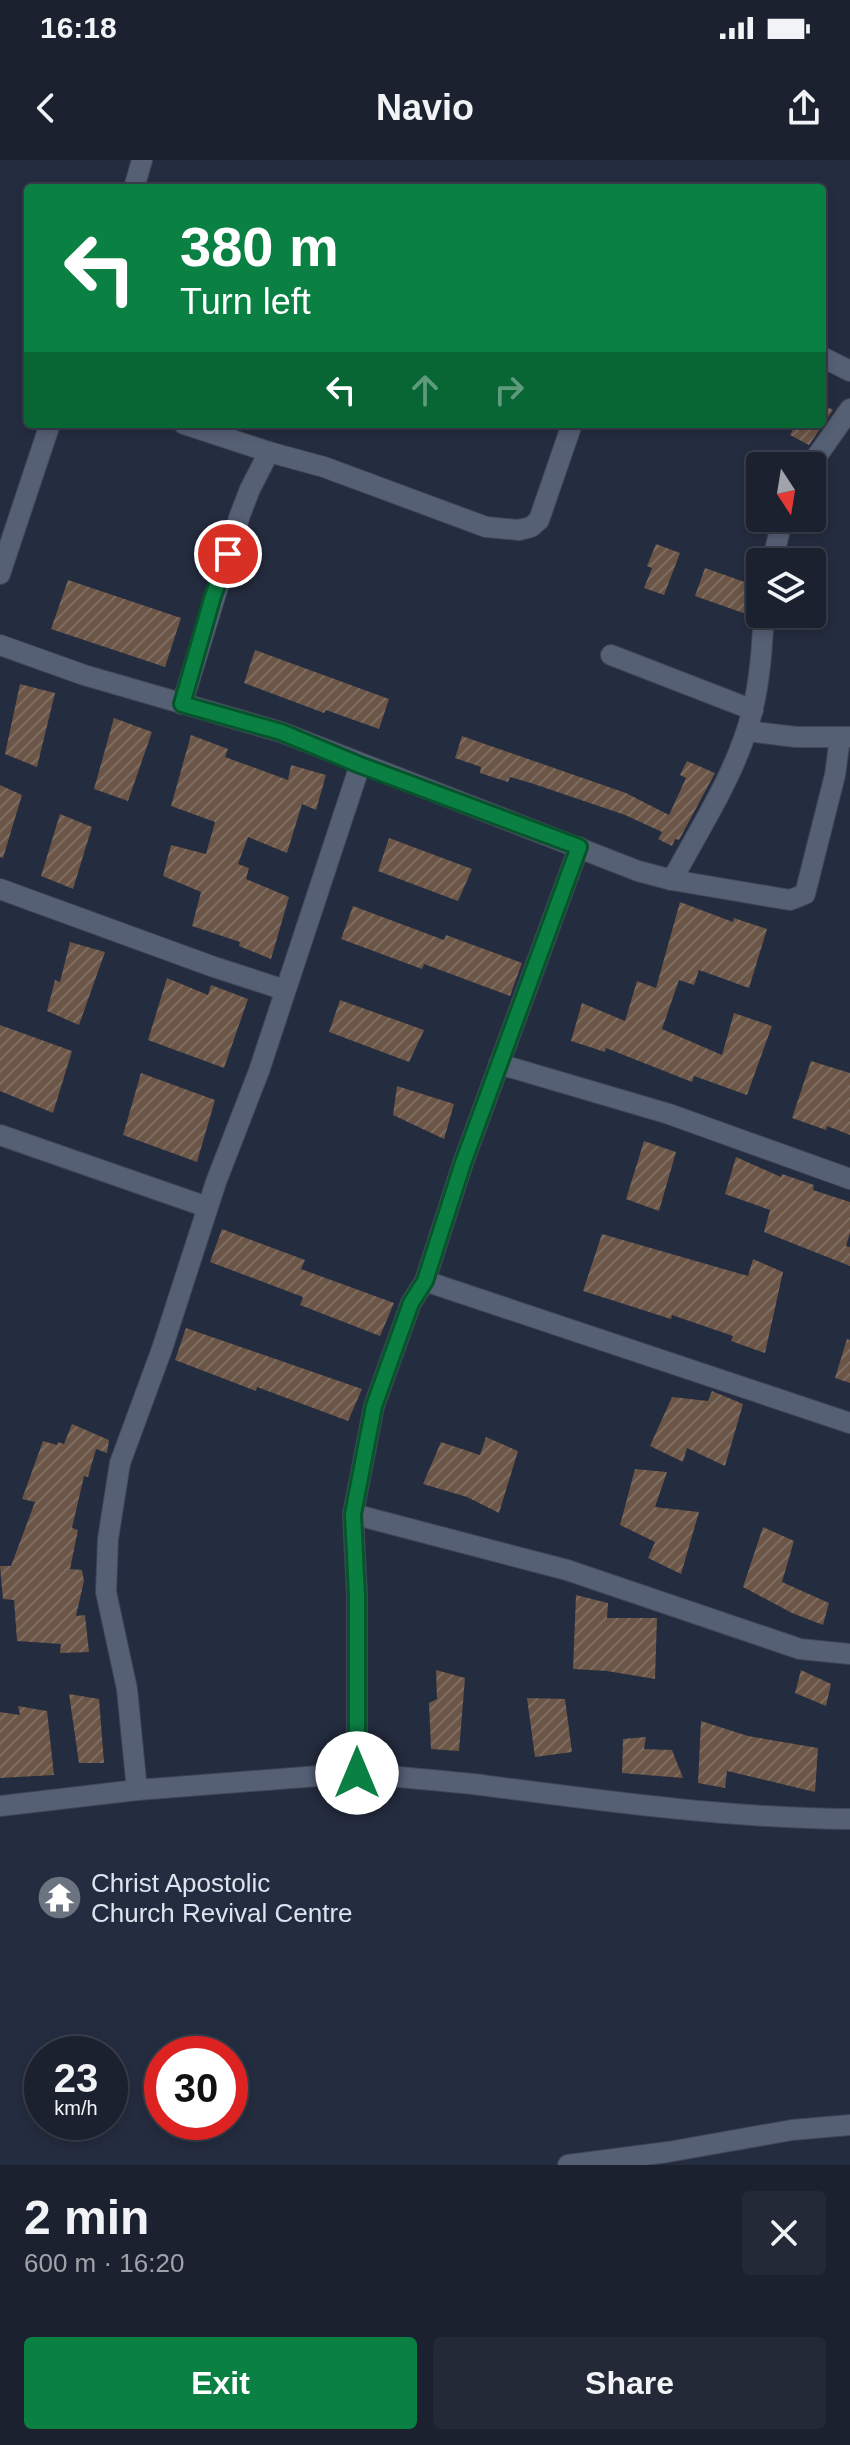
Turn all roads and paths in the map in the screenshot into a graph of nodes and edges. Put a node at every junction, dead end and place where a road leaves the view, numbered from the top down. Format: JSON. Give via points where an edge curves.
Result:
{"nodes":[{"id":1,"x":142,"y":160,"type":"edge"},
{"id":2,"x":135,"y":184,"type":"edge"},
{"id":3,"x":826,"y":359,"type":"edge"},
{"id":4,"x":850,"y":371,"type":"edge"},
{"id":5,"x":850,"y":409,"type":"edge"},
{"id":6,"x":49,"y":428,"type":"edge"},
{"id":7,"x":196,"y":428,"type":"edge"},
{"id":8,"x":571,"y":428,"type":"edge"},
{"id":9,"x":269,"y":452,"type":"junction"},
{"id":10,"x":820,"y":452,"type":"edge"},
{"id":11,"x":0,"y":574,"type":"edge"},
{"id":12,"x":762,"y":628,"type":"edge"},
{"id":13,"x":0,"y":645,"type":"edge"},
{"id":14,"x":611,"y":655,"type":"dead end"},
{"id":15,"x":182,"y":704,"type":"junction"},
{"id":16,"x":753,"y":710,"type":"junction"},
{"id":17,"x":747,"y":731,"type":"junction"},
{"id":18,"x":845,"y":738,"type":"edge"},
{"id":19,"x":360,"y":765,"type":"junction"},
{"id":20,"x":579,"y":847,"type":"junction"},
{"id":21,"x":672,"y":880,"type":"junction"},
{"id":22,"x":0,"y":889,"type":"edge"},
{"id":23,"x":285,"y":990,"type":"junction"},
{"id":24,"x":499,"y":1064,"type":"junction"},
{"id":25,"x":2,"y":1140,"type":"edge"},
{"id":26,"x":850,"y":1179,"type":"edge"},
{"id":27,"x":207,"y":1207,"type":"junction"},
{"id":28,"x":425,"y":1281,"type":"junction"},
{"id":29,"x":850,"y":1423,"type":"edge"},
{"id":30,"x":353,"y":1514,"type":"junction"},
{"id":31,"x":850,"y":1654,"type":"edge"},
{"id":32,"x":357,"y":1773,"type":"junction"},
{"id":33,"x":137,"y":1790,"type":"junction"},
{"id":34,"x":0,"y":1806,"type":"edge"},
{"id":35,"x":850,"y":1819,"type":"edge"},
{"id":36,"x":850,"y":2125,"type":"edge"},
{"id":37,"x":669,"y":2158,"type":"edge"},
{"id":38,"x":568,"y":2165,"type":"edge"}],
"edges":[{"from":1,"to":2,"type":"street"},
{"from":3,"to":4,"type":"street"},
{"from":5,"to":10,"type":"street"},
{"from":6,"to":11,"type":"street"},
{"from":7,"to":9,"type":"street"},
{"from":8,"to":9,"type":"street","via":[[539,520],[519,530],[486,527]]},
{"from":9,"to":15,"type":"street","via":[[240,515]]},
{"from":12,"to":16,"type":"street"},
{"from":13,"to":15,"type":"street"},
{"from":14,"to":16,"type":"street"},
{"from":15,"to":19,"type":"street","via":[[281,732]]},
{"from":16,"to":17,"type":"street"},
{"from":17,"to":18,"type":"street"},
{"from":17,"to":21,"type":"street"},
{"from":18,"to":21,"type":"street","via":[[805,894],[799,899]]},
{"from":19,"to":20,"type":"street"},
{"from":19,"to":23,"type":"street"},
{"from":20,"to":21,"type":"street"},
{"from":20,"to":24,"type":"street"},
{"from":22,"to":23,"type":"street"},
{"from":23,"to":27,"type":"street"},
{"from":24,"to":26,"type":"street","via":[[669,1114]]},
{"from":24,"to":28,"type":"street"},
{"from":25,"to":27,"type":"street"},
{"from":27,"to":33,"type":"street","via":[[120,1463],[108,1539],[106,1592],[127,1689]]},
{"from":28,"to":29,"type":"street"},
{"from":28,"to":30,"type":"street","via":[[411,1303],[374,1406]]},
{"from":30,"to":31,"type":"street","via":[[567,1570],[800,1649]]},
{"from":30,"to":32,"type":"street"},
{"from":32,"to":33,"type":"street"},
{"from":32,"to":35,"type":"street","via":[[674,1809]]},
{"from":33,"to":34,"type":"street"},
{"from":36,"to":37,"type":"street","via":[[792,2130]]},
{"from":37,"to":38,"type":"street"}]}
